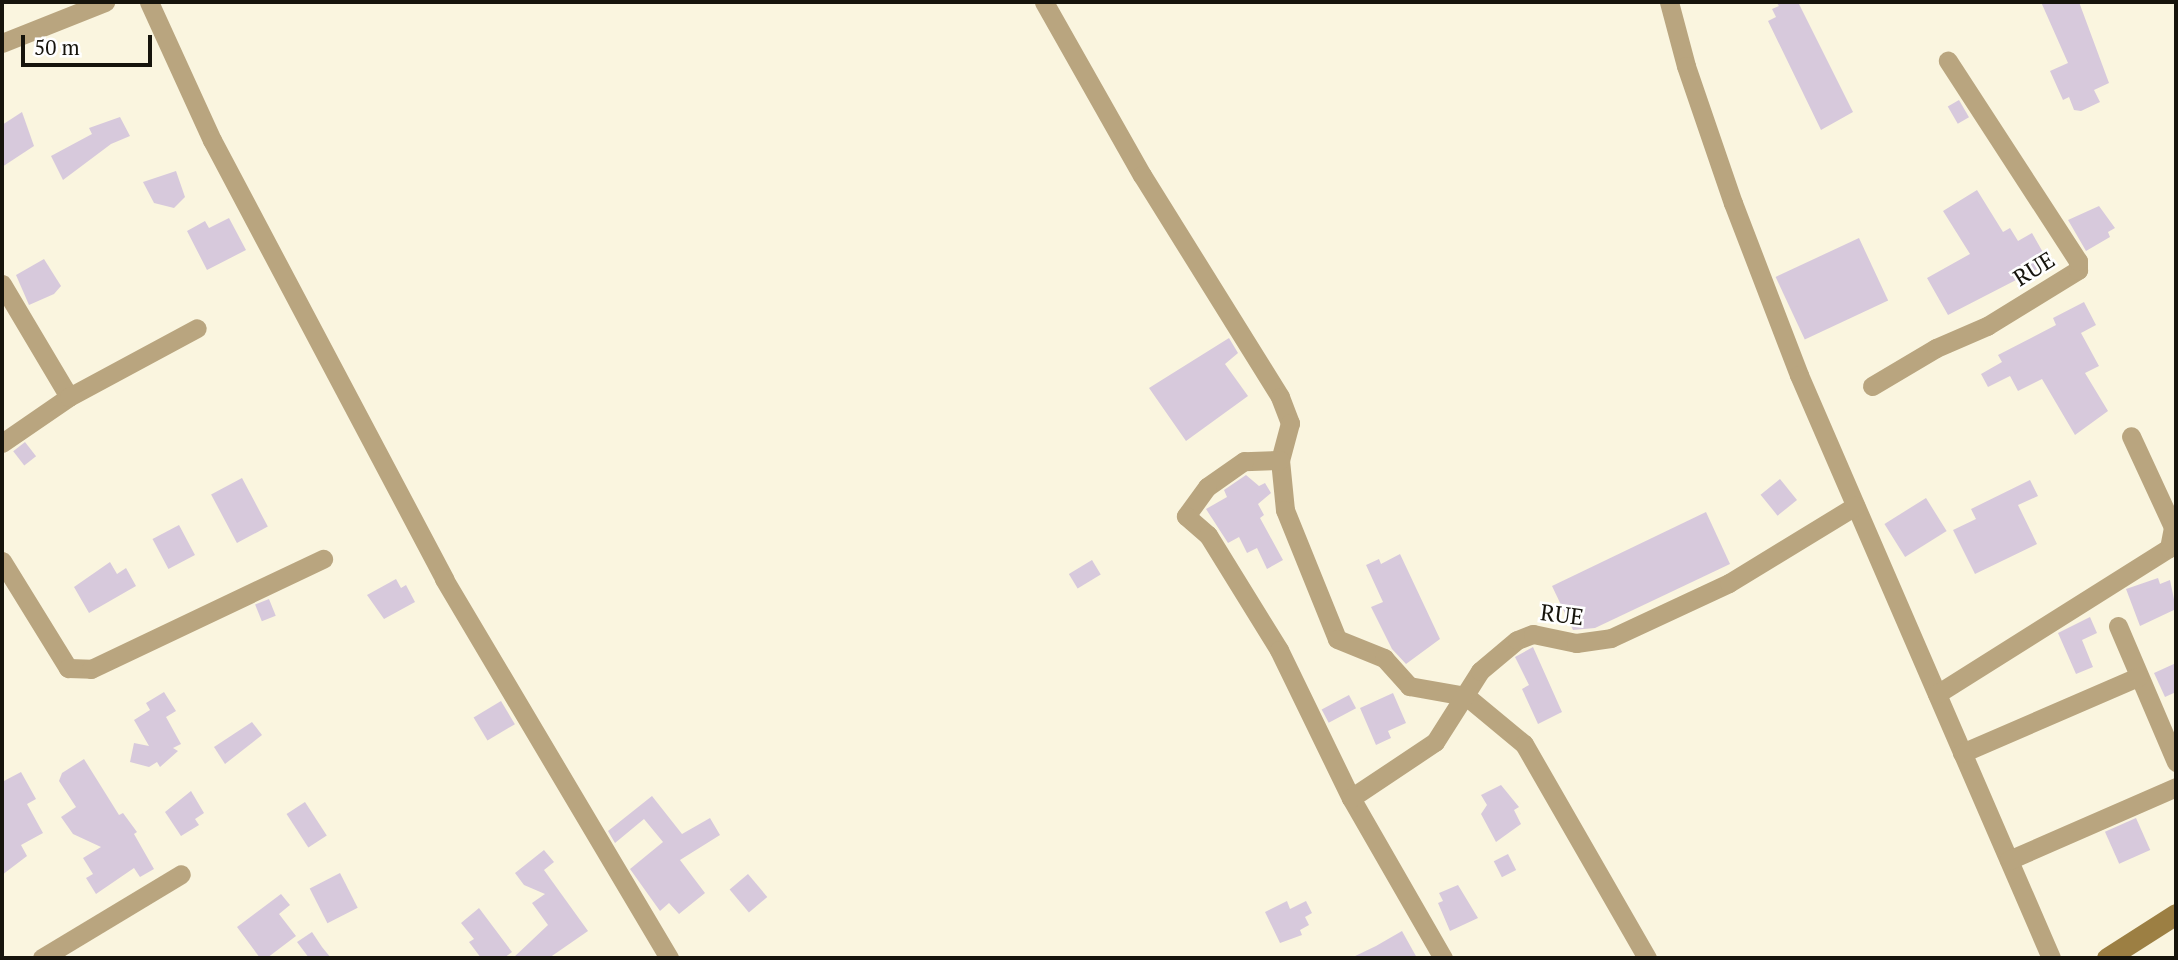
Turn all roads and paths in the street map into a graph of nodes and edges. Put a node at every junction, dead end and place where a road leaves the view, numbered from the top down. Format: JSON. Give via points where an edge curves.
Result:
{"nodes":[{"id":1,"x":105,"y":2,"type":"edge"},
{"id":2,"x":149,"y":2,"type":"edge"},
{"id":3,"x":1044,"y":2,"type":"edge"},
{"id":4,"x":1669,"y":2,"type":"edge"},
{"id":5,"x":2,"y":43,"type":"edge"},
{"id":6,"x":1948,"y":61,"type":"dead end"},
{"id":7,"x":2,"y":284,"type":"edge"},
{"id":8,"x":197,"y":328,"type":"dead end"},
{"id":9,"x":1872,"y":386,"type":"dead end"},
{"id":10,"x":69,"y":397,"type":"junction"},
{"id":11,"x":2131,"y":436,"type":"dead end"},
{"id":12,"x":2,"y":443,"type":"edge"},
{"id":13,"x":1280,"y":460,"type":"junction"},
{"id":14,"x":1855,"y":506,"type":"junction"},
{"id":15,"x":323,"y":559,"type":"dead end"},
{"id":16,"x":2,"y":561,"type":"edge"},
{"id":17,"x":2118,"y":626,"type":"dead end"},
{"id":18,"x":2138,"y":677,"type":"junction"},
{"id":19,"x":1937,"y":694,"type":"junction"},
{"id":20,"x":1466,"y":696,"type":"junction"},
{"id":21,"x":1962,"y":753,"type":"junction"},
{"id":22,"x":2176,"y":762,"type":"edge"},
{"id":23,"x":2176,"y":787,"type":"edge"},
{"id":24,"x":1351,"y":798,"type":"junction"},
{"id":25,"x":2009,"y":860,"type":"junction"},
{"id":26,"x":181,"y":874,"type":"dead end"},
{"id":27,"x":2176,"y":914,"type":"edge"},
{"id":28,"x":42,"y":958,"type":"edge"},
{"id":29,"x":669,"y":958,"type":"edge"},
{"id":30,"x":1443,"y":958,"type":"edge"},
{"id":31,"x":1647,"y":958,"type":"edge"},
{"id":32,"x":2051,"y":958,"type":"edge"},
{"id":33,"x":2107,"y":958,"type":"edge"}],
"edges":[{"from":1,"to":5,"type":"street"},
{"from":2,"to":29,"type":"street","via":[[212,140],[444,579]]},
{"from":3,"to":13,"type":"street","via":[[1142,175],[1280,397],[1290,424]]},
{"from":4,"to":14,"type":"street","via":[[1733,203]]},
{"from":6,"to":9,"type":"street","name":"RUE","via":[[2078,261],[2078,270],[1987,326],[1936,348]]},
{"from":7,"to":10,"type":"street"},
{"from":8,"to":10,"type":"street"},
{"from":10,"to":12,"type":"street"},
{"from":11,"to":19,"type":"street","via":[[2173,527],[2169,548]]},
{"from":13,"to":20,"type":"street","via":[[1285,510],[1337,639],[1384,658],[1409,686]]},
{"from":13,"to":24,"type":"street","via":[[1244,461],[1207,487],[1186,516],[1208,536],[1279,650]]},
{"from":14,"to":19,"type":"street"},
{"from":14,"to":20,"type":"street","name":"RUE","via":[[1729,583],[1611,638],[1576,643],[1533,634],[1517,640],[1480,671]]},
{"from":15,"to":16,"type":"street","via":[[91,669],[68,668]]},
{"from":17,"to":18,"type":"street"},
{"from":18,"to":21,"type":"street"},
{"from":18,"to":22,"type":"street"},
{"from":19,"to":21,"type":"street"},
{"from":20,"to":24,"type":"street","name":"RUE","via":[[1434,742]]},
{"from":20,"to":31,"type":"street","via":[[1524,744]]},
{"from":21,"to":25,"type":"street"},
{"from":23,"to":25,"type":"street"},
{"from":24,"to":30,"type":"street"},
{"from":25,"to":32,"type":"street"},
{"from":26,"to":28,"type":"street"},
{"from":27,"to":33,"type":"street"}]}
